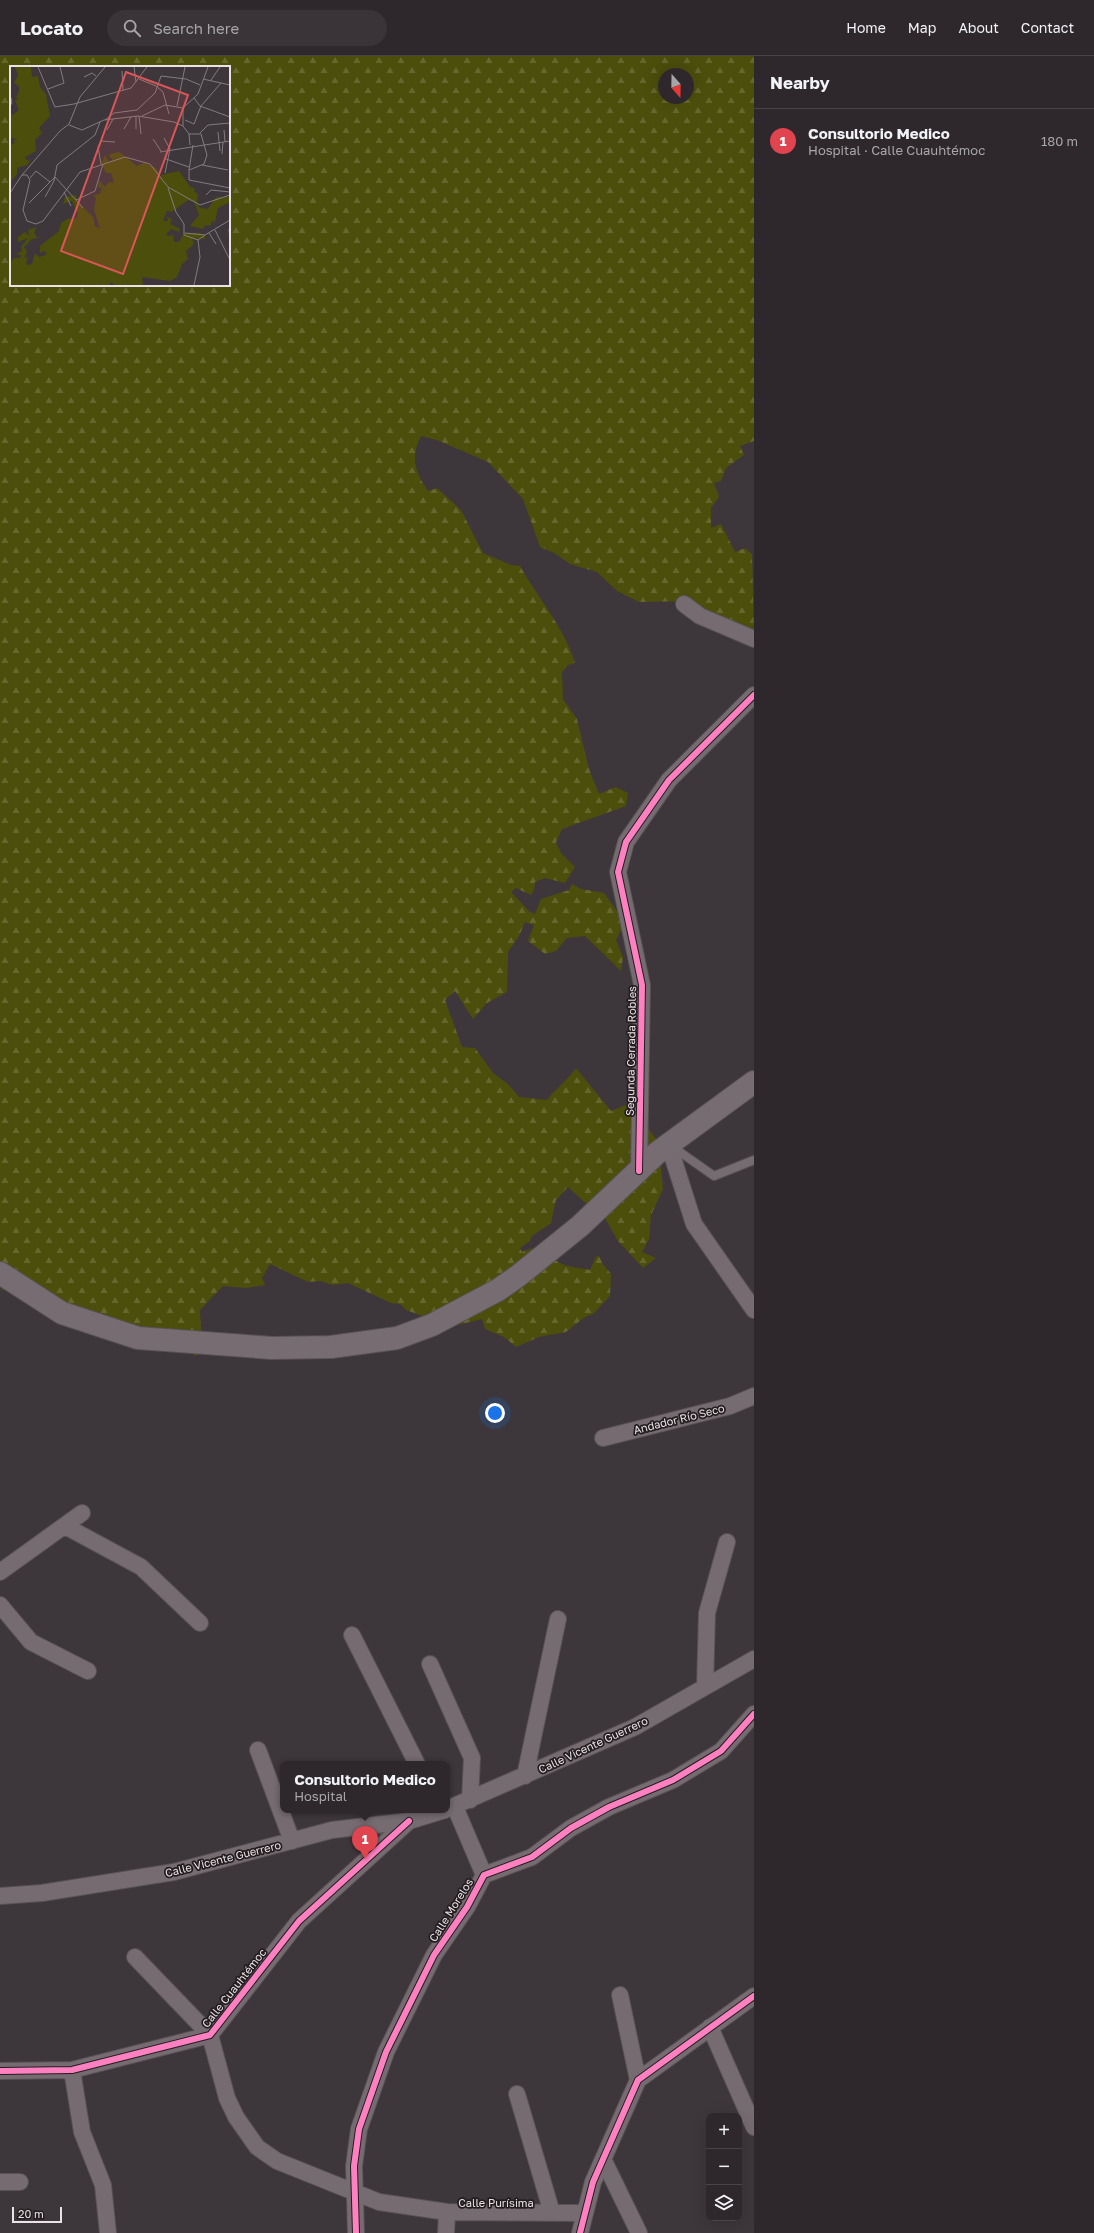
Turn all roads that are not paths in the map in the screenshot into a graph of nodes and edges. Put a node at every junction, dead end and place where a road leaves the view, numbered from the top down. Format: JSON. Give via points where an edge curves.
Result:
{"nodes":[{"id":1,"x":684,"y":604,"type":"dead end"},
{"id":2,"x":754,"y":638,"type":"edge"},
{"id":3,"x":754,"y":695,"type":"edge"},
{"id":4,"x":754,"y":1082,"type":"edge"},
{"id":5,"x":667,"y":1146,"type":"junction"},
{"id":6,"x":754,"y":1160,"type":"edge"},
{"id":7,"x":639,"y":1171,"type":"junction"},
{"id":8,"x":0,"y":1273,"type":"edge"},
{"id":9,"x":754,"y":1310,"type":"edge"},
{"id":10,"x":754,"y":1396,"type":"edge"},
{"id":11,"x":603,"y":1438,"type":"dead end"},
{"id":12,"x":82,"y":1513,"type":"dead end"},
{"id":13,"x":65,"y":1526,"type":"junction"},
{"id":14,"x":727,"y":1542,"type":"dead end"},
{"id":15,"x":0,"y":1572,"type":"edge"},
{"id":16,"x":0,"y":1606,"type":"edge"},
{"id":17,"x":558,"y":1618,"type":"dead end"},
{"id":18,"x":200,"y":1623,"type":"dead end"},
{"id":19,"x":352,"y":1634,"type":"dead end"},
{"id":20,"x":754,"y":1659,"type":"edge"},
{"id":21,"x":430,"y":1664,"type":"dead end"},
{"id":22,"x":88,"y":1671,"type":"dead end"},
{"id":23,"x":705,"y":1687,"type":"junction"},
{"id":24,"x":754,"y":1714,"type":"edge"},
{"id":25,"x":258,"y":1750,"type":"dead end"},
{"id":26,"x":416,"y":1761,"type":"edge"},
{"id":27,"x":525,"y":1776,"type":"junction"},
{"id":28,"x":470,"y":1800,"type":"junction"},
{"id":29,"x":450,"y":1808,"type":"edge"},
{"id":30,"x":280,"y":1809,"type":"edge"},
{"id":31,"x":282,"y":1813,"type":"edge"},
{"id":32,"x":434,"y":1813,"type":"edge"},
{"id":33,"x":448,"y":1813,"type":"edge"},
{"id":34,"x":409,"y":1821,"type":"junction"},
{"id":35,"x":292,"y":1841,"type":"junction"},
{"id":36,"x":484,"y":1874,"type":"junction"},
{"id":37,"x":0,"y":1896,"type":"edge"},
{"id":38,"x":135,"y":1957,"type":"dead end"},
{"id":39,"x":620,"y":1995,"type":"dead end"},
{"id":40,"x":754,"y":1996,"type":"edge"},
{"id":41,"x":710,"y":2027,"type":"junction"},
{"id":42,"x":210,"y":2035,"type":"junction"},
{"id":43,"x":72,"y":2070,"type":"junction"},
{"id":44,"x":0,"y":2071,"type":"edge"},
{"id":45,"x":638,"y":2080,"type":"junction"},
{"id":46,"x":517,"y":2094,"type":"dead end"},
{"id":47,"x":754,"y":2127,"type":"edge"},
{"id":48,"x":603,"y":2159,"type":"junction"},
{"id":49,"x":0,"y":2182,"type":"edge"},
{"id":50,"x":20,"y":2182,"type":"dead end"},
{"id":51,"x":354,"y":2193,"type":"junction"},
{"id":52,"x":447,"y":2212,"type":"junction"},
{"id":53,"x":552,"y":2213,"type":"junction"},
{"id":54,"x":584,"y":2213,"type":"junction"},
{"id":55,"x":108,"y":2233,"type":"edge"},
{"id":56,"x":356,"y":2233,"type":"edge"},
{"id":57,"x":446,"y":2233,"type":"edge"},
{"id":58,"x":580,"y":2233,"type":"edge"},
{"id":59,"x":639,"y":2233,"type":"edge"}],
"edges":[{"from":1,"to":2,"type":"street","via":[[700,616]]},
{"from":3,"to":7,"type":"street","name":"Segunda Cerrada Robles","via":[[670,780],[626,842],[618,872],[642,985]]},
{"from":4,"to":5,"type":"main road"},
{"from":5,"to":6,"type":"lane","via":[[714,1176]]},
{"from":5,"to":7,"type":"main road"},
{"from":5,"to":9,"type":"street","via":[[694,1224]]},
{"from":7,"to":8,"type":"main road","via":[[580,1226],[498,1290],[432,1325],[397,1338],[331,1347],[272,1348],[138,1338],[62,1313]]},
{"from":10,"to":11,"type":"street","name":"Andador Río Seco","via":[[730,1406]]},
{"from":12,"to":13,"type":"street"},
{"from":13,"to":15,"type":"street"},
{"from":13,"to":18,"type":"street","via":[[141,1567]]},
{"from":14,"to":23,"type":"street","via":[[707,1613]]},
{"from":16,"to":22,"type":"street","via":[[32,1642]]},
{"from":17,"to":27,"type":"street"},
{"from":19,"to":26,"type":"street"},
{"from":20,"to":23,"type":"street","name":"Calle Vicente Guerrero"},
{"from":21,"to":28,"type":"street","via":[[472,1758]]},
{"from":23,"to":27,"type":"street","name":"Calle Vicente Guerrero","via":[[635,1728]]},
{"from":24,"to":36,"type":"street","name":"Calle Morelos","via":[[721,1751],[700,1764],[673,1780],[609,1807],[571,1828],[532,1857]]},
{"from":25,"to":30,"type":"street"},
{"from":27,"to":28,"type":"street","name":"Calle Vicente Guerrero"},
{"from":28,"to":29,"type":"street","name":"Calle Vicente Guerrero"},
{"from":31,"to":35,"type":"street"},
{"from":32,"to":34,"type":"street","name":"Calle Vicente Guerrero"},
{"from":33,"to":36,"type":"street","name":"Calle Morelos"},
{"from":34,"to":35,"type":"street","name":"Calle Vicente Guerrero","via":[[332,1830]]},
{"from":34,"to":42,"type":"street","name":"Calle Cuauhtémoc","via":[[299,1921]]},
{"from":35,"to":37,"type":"street","name":"Calle Vicente Guerrero","via":[[174,1872],[42,1893]]},
{"from":36,"to":51,"type":"street","name":"Calle Morelos","via":[[467,1907],[434,1955],[386,2052],[359,2129],[354,2166]]},
{"from":38,"to":42,"type":"street"},
{"from":39,"to":45,"type":"street"},
{"from":40,"to":41,"type":"street"},
{"from":41,"to":45,"type":"street"},
{"from":41,"to":47,"type":"street"},
{"from":42,"to":43,"type":"street","name":"Calle Cuauhtémoc"},
{"from":42,"to":51,"type":"street","name":"Calle Purísima","via":[[227,2098],[236,2117],[257,2147],[277,2161]]},
{"from":43,"to":44,"type":"street","name":"Calle Cuauhtémoc"},
{"from":43,"to":55,"type":"street","via":[[82,2132],[103,2185]]},
{"from":45,"to":48,"type":"street"},
{"from":46,"to":53,"type":"street"},
{"from":48,"to":54,"type":"street"},
{"from":48,"to":59,"type":"street"},
{"from":49,"to":50,"type":"street"},
{"from":51,"to":52,"type":"street","name":"Calle Purísima","via":[[379,2202]]},
{"from":51,"to":56,"type":"street","name":"Calle Morelos"},
{"from":52,"to":53,"type":"street","name":"Calle Purísima"},
{"from":52,"to":57,"type":"street"},
{"from":53,"to":54,"type":"street","name":"Calle Purísima"},
{"from":54,"to":58,"type":"street"}]}
